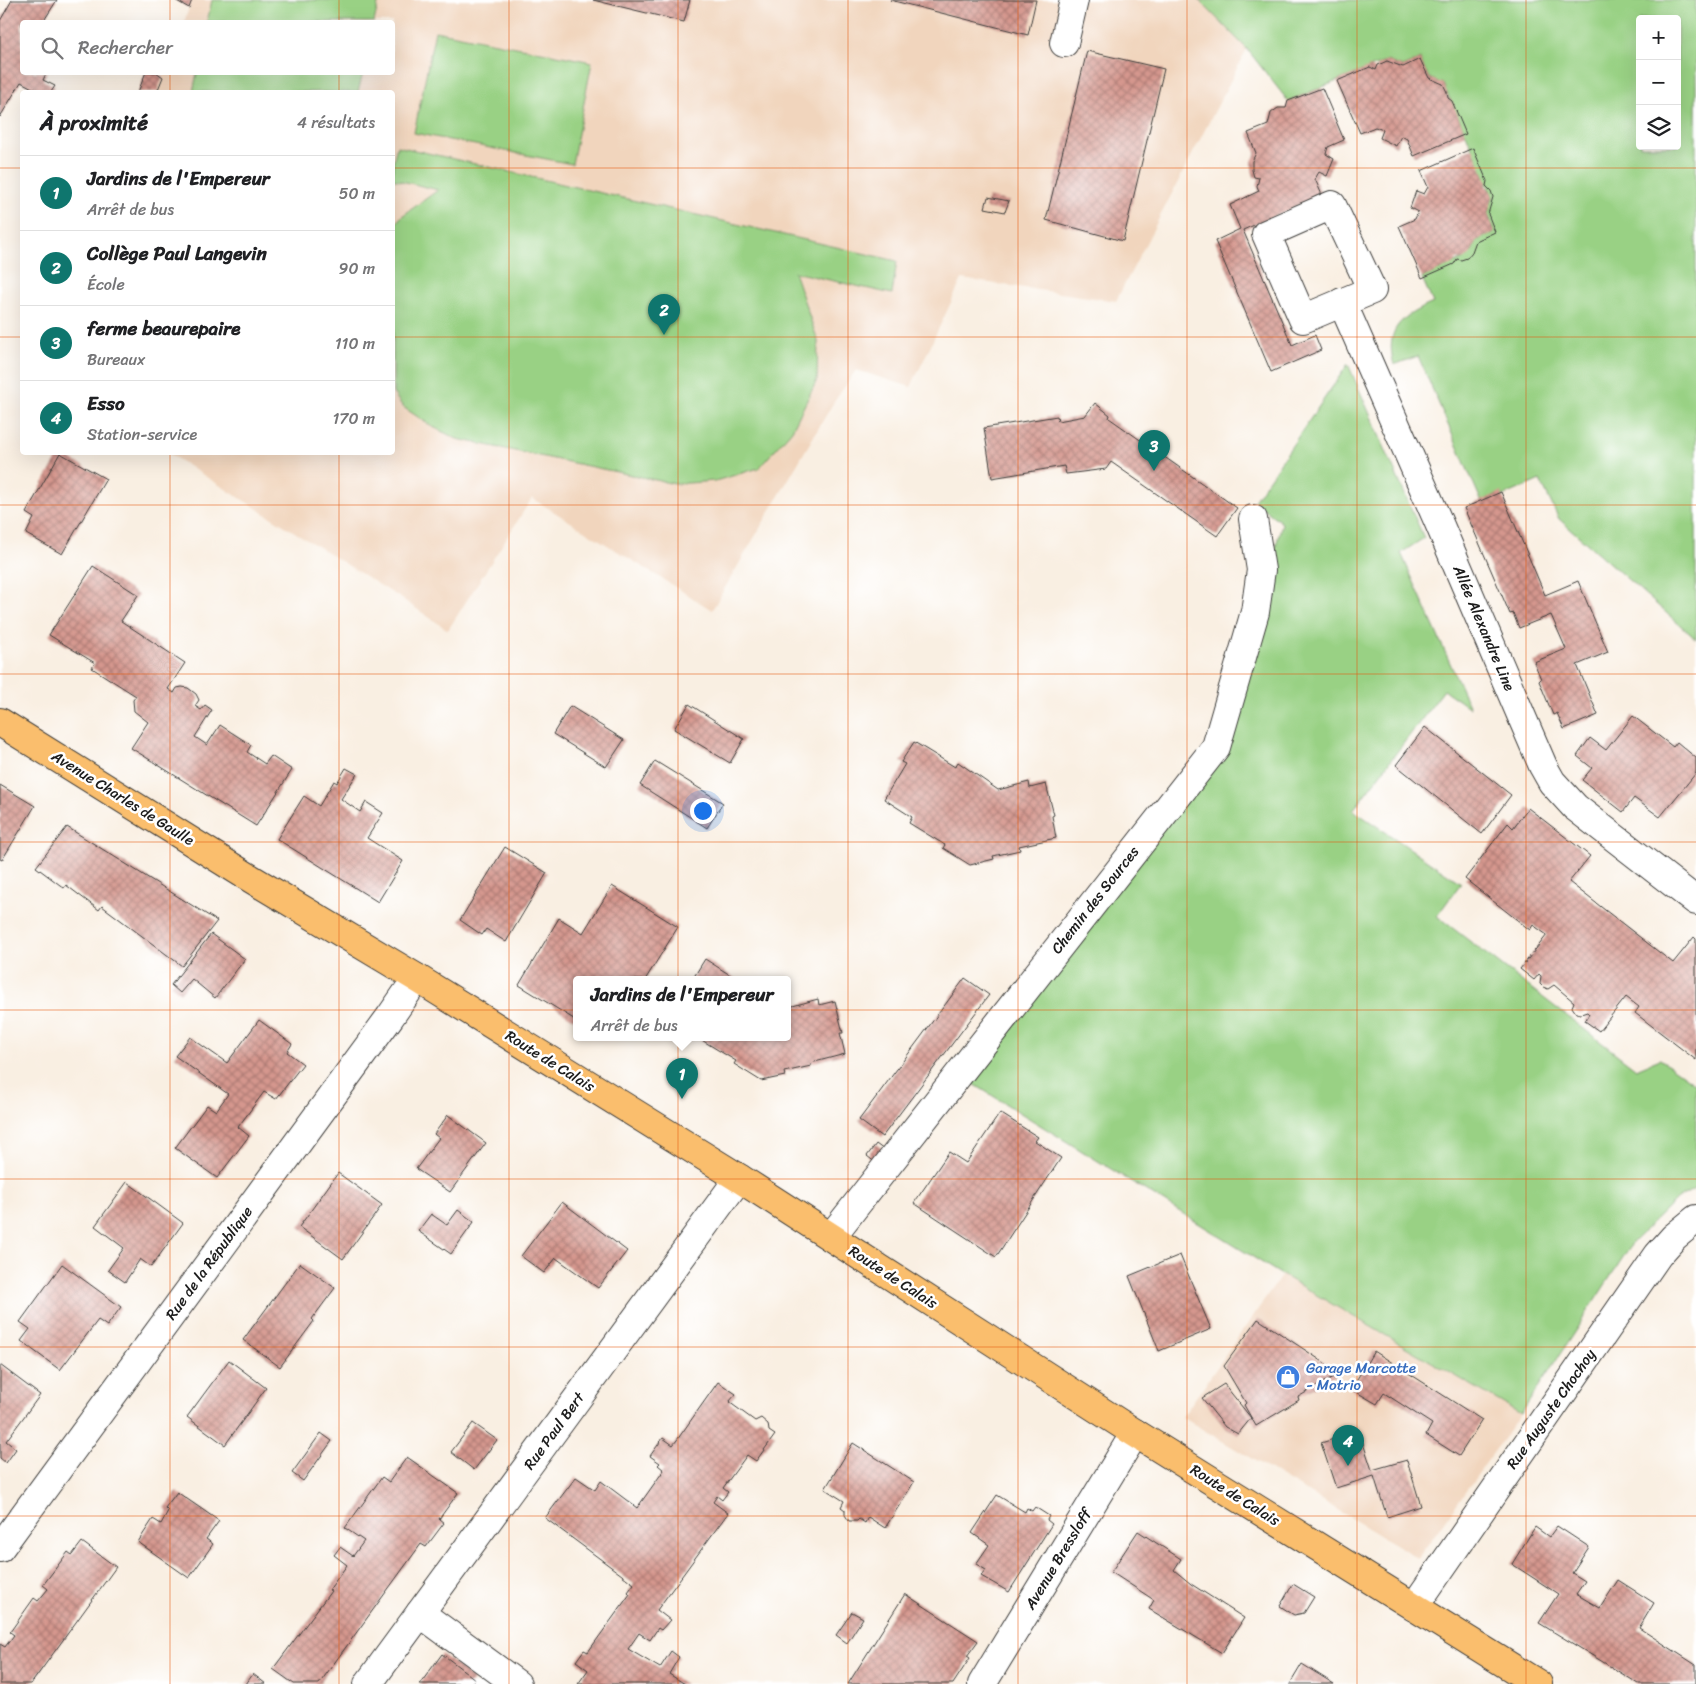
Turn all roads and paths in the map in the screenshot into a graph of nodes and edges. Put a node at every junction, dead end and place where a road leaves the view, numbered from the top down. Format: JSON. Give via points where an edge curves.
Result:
{"nodes":[{"id":1,"x":1074,"y":0,"type":"edge"},
{"id":2,"x":1064,"y":43,"type":"dead end"},
{"id":3,"x":1342,"y":302,"type":"dead end"},
{"id":4,"x":1253,"y":520,"type":"dead end"},
{"id":5,"x":0,"y":722,"type":"edge"},
{"id":6,"x":245,"y":875,"type":"joint"},
{"id":7,"x":1696,"y":901,"type":"edge"},
{"id":8,"x":417,"y":978,"type":"junction"},
{"id":9,"x":739,"y":1178,"type":"junction"},
{"id":10,"x":1696,"y":1219,"type":"edge"},
{"id":11,"x":831,"y":1237,"type":"junction"},
{"id":12,"x":1135,"y":1433,"type":"junction"},
{"id":13,"x":0,"y":1548,"type":"edge"},
{"id":14,"x":1414,"y":1607,"type":"junction"},
{"id":15,"x":420,"y":1613,"type":"junction"},
{"id":16,"x":368,"y":1684,"type":"edge"},
{"id":17,"x":518,"y":1684,"type":"edge"},
{"id":18,"x":982,"y":1684,"type":"edge"},
{"id":19,"x":1538,"y":1684,"type":"edge"}],
"edges":[{"from":1,"to":2,"type":"street"},
{"from":3,"to":7,"type":"street","name":"Allée Alexandre Line","via":[[1552,782],[1576,807]]},
{"from":4,"to":11,"type":"street","name":"Chemin des Sources","via":[[1261,570],[1255,612],[1216,747]]},
{"from":5,"to":6,"type":"main road","name":"Avenue Charles de Gaulle"},
{"from":6,"to":8,"type":"main road","name":"Route de Calais"},
{"from":8,"to":9,"type":"main road","name":"Route de Calais"},
{"from":8,"to":13,"type":"street","name":"Rue de la République"},
{"from":9,"to":11,"type":"main road","name":"Route de Calais"},
{"from":9,"to":15,"type":"street","name":"Rue Paul Bert"},
{"from":10,"to":14,"type":"street","name":"Rue Auguste Chochoy","via":[[1658,1255]]},
{"from":11,"to":12,"type":"main road","name":"Route de Calais"},
{"from":12,"to":14,"type":"main road","name":"Route de Calais"},
{"from":12,"to":18,"type":"street","name":"Avenue Bressloff"},
{"from":14,"to":19,"type":"main road","name":"Route de Calais"},
{"from":15,"to":16,"type":"street","name":"Rue Paul Bert"},
{"from":15,"to":17,"type":"street"}]}
